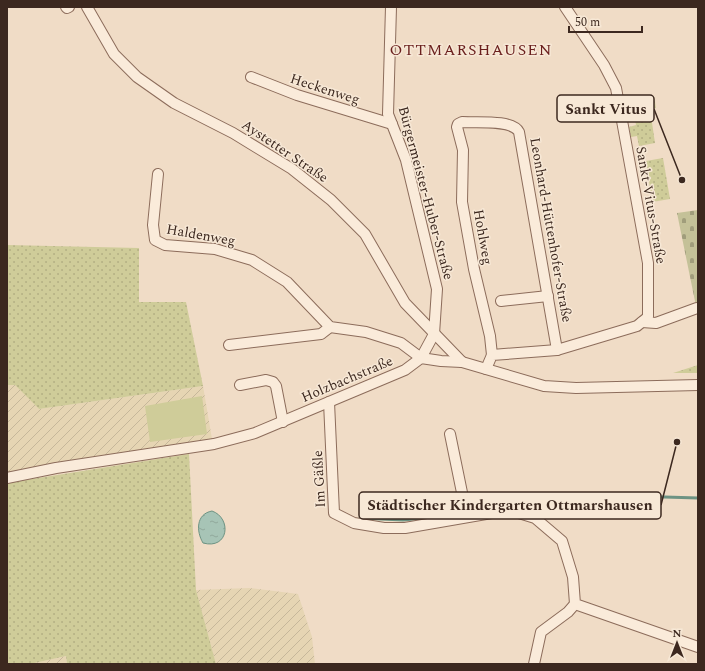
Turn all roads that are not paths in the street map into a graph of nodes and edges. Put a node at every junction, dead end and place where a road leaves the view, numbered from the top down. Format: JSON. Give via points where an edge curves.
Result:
{"nodes":[{"id":1,"x":87,"y":7,"type":"edge"},
{"id":2,"x":391,"y":7,"type":"edge"},
{"id":3,"x":565,"y":7,"type":"edge"},
{"id":4,"x":251,"y":77,"type":"dead end"},
{"id":5,"x":392,"y":124,"type":"junction"},
{"id":6,"x":458,"y":124,"type":"joint"},
{"id":7,"x":158,"y":174,"type":"dead end"},
{"id":8,"x":548,"y":296,"type":"junction"},
{"id":9,"x":501,"y":301,"type":"dead end"},
{"id":10,"x":696,"y":308,"type":"dead end"},
{"id":11,"x":642,"y":322,"type":"junction"},
{"id":12,"x":330,"y":327,"type":"junction"},
{"id":13,"x":434,"y":334,"type":"junction"},
{"id":14,"x":229,"y":345,"type":"dead end"},
{"id":15,"x":557,"y":350,"type":"junction"},
{"id":16,"x":492,"y":355,"type":"junction"},
{"id":17,"x":421,"y":358,"type":"junction"},
{"id":18,"x":462,"y":362,"type":"junction"},
{"id":19,"x":486,"y":369,"type":"junction"},
{"id":20,"x":240,"y":385,"type":"dead end"},
{"id":21,"x":698,"y":385,"type":"edge"},
{"id":22,"x":329,"y":402,"type":"junction"},
{"id":23,"x":283,"y":422,"type":"junction"},
{"id":24,"x":450,"y":434,"type":"dead end"},
{"id":25,"x":7,"y":478,"type":"edge"},
{"id":26,"x":467,"y":517,"type":"junction"},
{"id":27,"x":575,"y":604,"type":"junction"},
{"id":28,"x":698,"y":647,"type":"edge"},
{"id":29,"x":534,"y":664,"type":"edge"}],
"edges":[{"from":1,"to":13,"type":"street","name":"Aystetter Straße","via":[[114,54],[137,78],[174,103],[233,133],[292,169],[331,200],[365,234],[405,303]]},
{"from":2,"to":5,"type":"street","name":"Bürgermeister-Huber-Straße","via":[[388,114]]},
{"from":3,"to":11,"type":"street","name":"Sankt-Vitus-Straße","via":[[604,65],[616,88],[648,263],[648,317]]},
{"from":4,"to":5,"type":"street","name":"Heckenweg","via":[[297,95]]},
{"from":5,"to":13,"type":"street","name":"Bürgermeister-Huber-Straße","via":[[406,160],[437,289]]},
{"from":6,"to":8,"type":"street","name":"Leonhard-Hüttenhofer-Straße","via":[[507,124],[519,132]]},
{"from":6,"to":16,"type":"street","name":"Hohlweg","via":[[463,150],[462,202]]},
{"from":7,"to":12,"type":"street","name":"Haldenweg","via":[[153,225],[155,240],[165,245],[215,249],[252,260],[287,282]]},
{"from":8,"to":9,"type":"street"},
{"from":8,"to":15,"type":"street","name":"Leonhard-Hüttenhofer-Straße"},
{"from":10,"to":11,"type":"street","via":[[656,323]]},
{"from":11,"to":15,"type":"street","via":[[637,326]]},
{"from":12,"to":14,"type":"street","via":[[320,334]]},
{"from":12,"to":17,"type":"street","via":[[366,332],[401,343]]},
{"from":13,"to":17,"type":"street","name":"Bürgermeister-Huber-Straße"},
{"from":13,"to":18,"type":"street","name":"Aystetter Straße"},
{"from":15,"to":16,"type":"street"},
{"from":16,"to":19,"type":"street"},
{"from":17,"to":18,"type":"street"},
{"from":17,"to":22,"type":"street","name":"Holzbachstraße","via":[[405,370]]},
{"from":18,"to":19,"type":"street"},
{"from":19,"to":21,"type":"street","via":[[544,386],[576,388]]},
{"from":20,"to":23,"type":"street","via":[[266,380],[273,382]]},
{"from":22,"to":23,"type":"street","name":"Holzbachstraße"},
{"from":22,"to":26,"type":"street","name":"Im Gäßle","via":[[334,513],[354,523],[384,528],[405,528]]},
{"from":23,"to":25,"type":"street","name":"Holzbachstraße","via":[[214,444]]},
{"from":24,"to":26,"type":"street"},
{"from":26,"to":27,"type":"street","name":"Im Gäßle","via":[[509,510],[535,518],[562,541],[573,577]]},
{"from":27,"to":28,"type":"street"},
{"from":27,"to":29,"type":"street","via":[[541,632]]}]}
